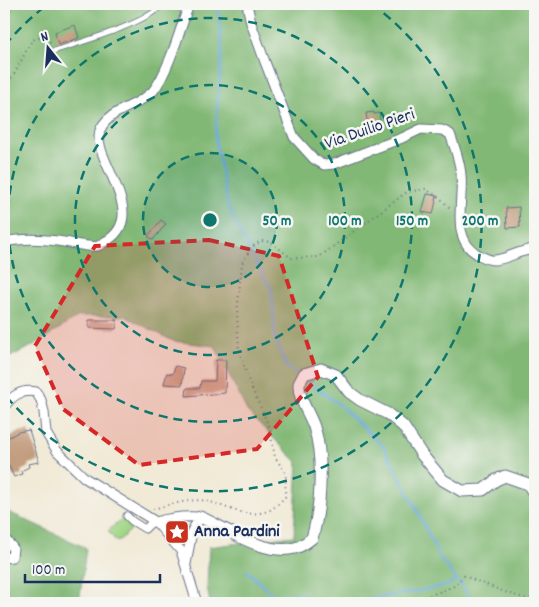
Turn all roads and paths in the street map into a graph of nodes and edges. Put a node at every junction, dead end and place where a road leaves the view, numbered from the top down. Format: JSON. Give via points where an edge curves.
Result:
{"nodes":[{"id":1,"x":13,"y":4,"type":"edge"},
{"id":2,"x":163,"y":4,"type":"edge"},
{"id":3,"x":189,"y":4,"type":"edge"},
{"id":4,"x":247,"y":4,"type":"edge"},
{"id":5,"x":4,"y":34,"type":"edge"},
{"id":6,"x":54,"y":51,"type":"joint"},
{"id":7,"x":4,"y":84,"type":"edge"},
{"id":8,"x":459,"y":217,"type":"junction"},
{"id":9,"x":4,"y":242,"type":"edge"},
{"id":10,"x":535,"y":249,"type":"edge"},
{"id":11,"x":4,"y":407,"type":"edge"},
{"id":12,"x":535,"y":495,"type":"edge"},
{"id":13,"x":144,"y":514,"type":"junction"},
{"id":14,"x":127,"y":516,"type":"dead end"},
{"id":15,"x":200,"y":517,"type":"junction"},
{"id":16,"x":156,"y":522,"type":"junction"},
{"id":17,"x":4,"y":538,"type":"edge"},
{"id":18,"x":4,"y":558,"type":"edge"},
{"id":19,"x":185,"y":566,"type":"junction"},
{"id":20,"x":535,"y":601,"type":"edge"},
{"id":21,"x":197,"y":603,"type":"edge"},
{"id":22,"x":411,"y":603,"type":"edge"}],
"edges":[{"from":1,"to":5,"type":"path"},
{"from":2,"to":6,"type":"lane","via":[[151,14],[115,31]]},
{"from":3,"to":9,"type":"street","via":[[161,78],[152,92],[113,114],[99,131],[103,153],[119,191],[123,210],[120,225],[112,237],[98,246],[45,240]]},
{"from":4,"to":8,"type":"street","name":"Via Duilio Pieri","via":[[281,106],[294,137],[304,150],[324,164],[334,164],[421,128],[442,130],[450,134],[458,158],[462,196]]},
{"from":6,"to":7,"type":"path","via":[[47,36],[32,40],[13,76]]},
{"from":8,"to":10,"type":"street","name":"Via Duilio Pieri","via":[[470,250],[480,256],[494,260]]},
{"from":8,"to":13,"type":"path","via":[[439,197],[425,189],[407,192],[319,257],[291,258],[271,242],[261,241],[252,247],[242,263],[238,291],[239,351],[268,426],[275,457],[286,474],[285,497],[272,509],[251,514],[205,501],[181,503]]},
{"from":11,"to":13,"type":"street","via":[[11,397],[27,390],[36,392],[42,406],[46,433],[57,451],[85,478]]},
{"from":12,"to":15,"type":"street","via":[[528,484],[506,476],[483,490],[462,490],[444,480],[403,426],[349,392],[336,375],[321,369],[302,378],[300,395],[315,428],[320,456],[317,522],[312,538],[296,548],[276,549],[256,545]]},
{"from":13,"to":16,"type":"street"},
{"from":14,"to":16,"type":"street","via":[[145,529]]},
{"from":15,"to":16,"type":"street","via":[[184,516]]},
{"from":15,"to":19,"type":"street","via":[[192,530]]},
{"from":16,"to":19,"type":"street","via":[[181,550]]},
{"from":17,"to":18,"type":"street","via":[[13,548],[12,557]]},
{"from":19,"to":21,"type":"street"},
{"from":20,"to":22,"type":"path","via":[[464,576],[454,586]]}]}
